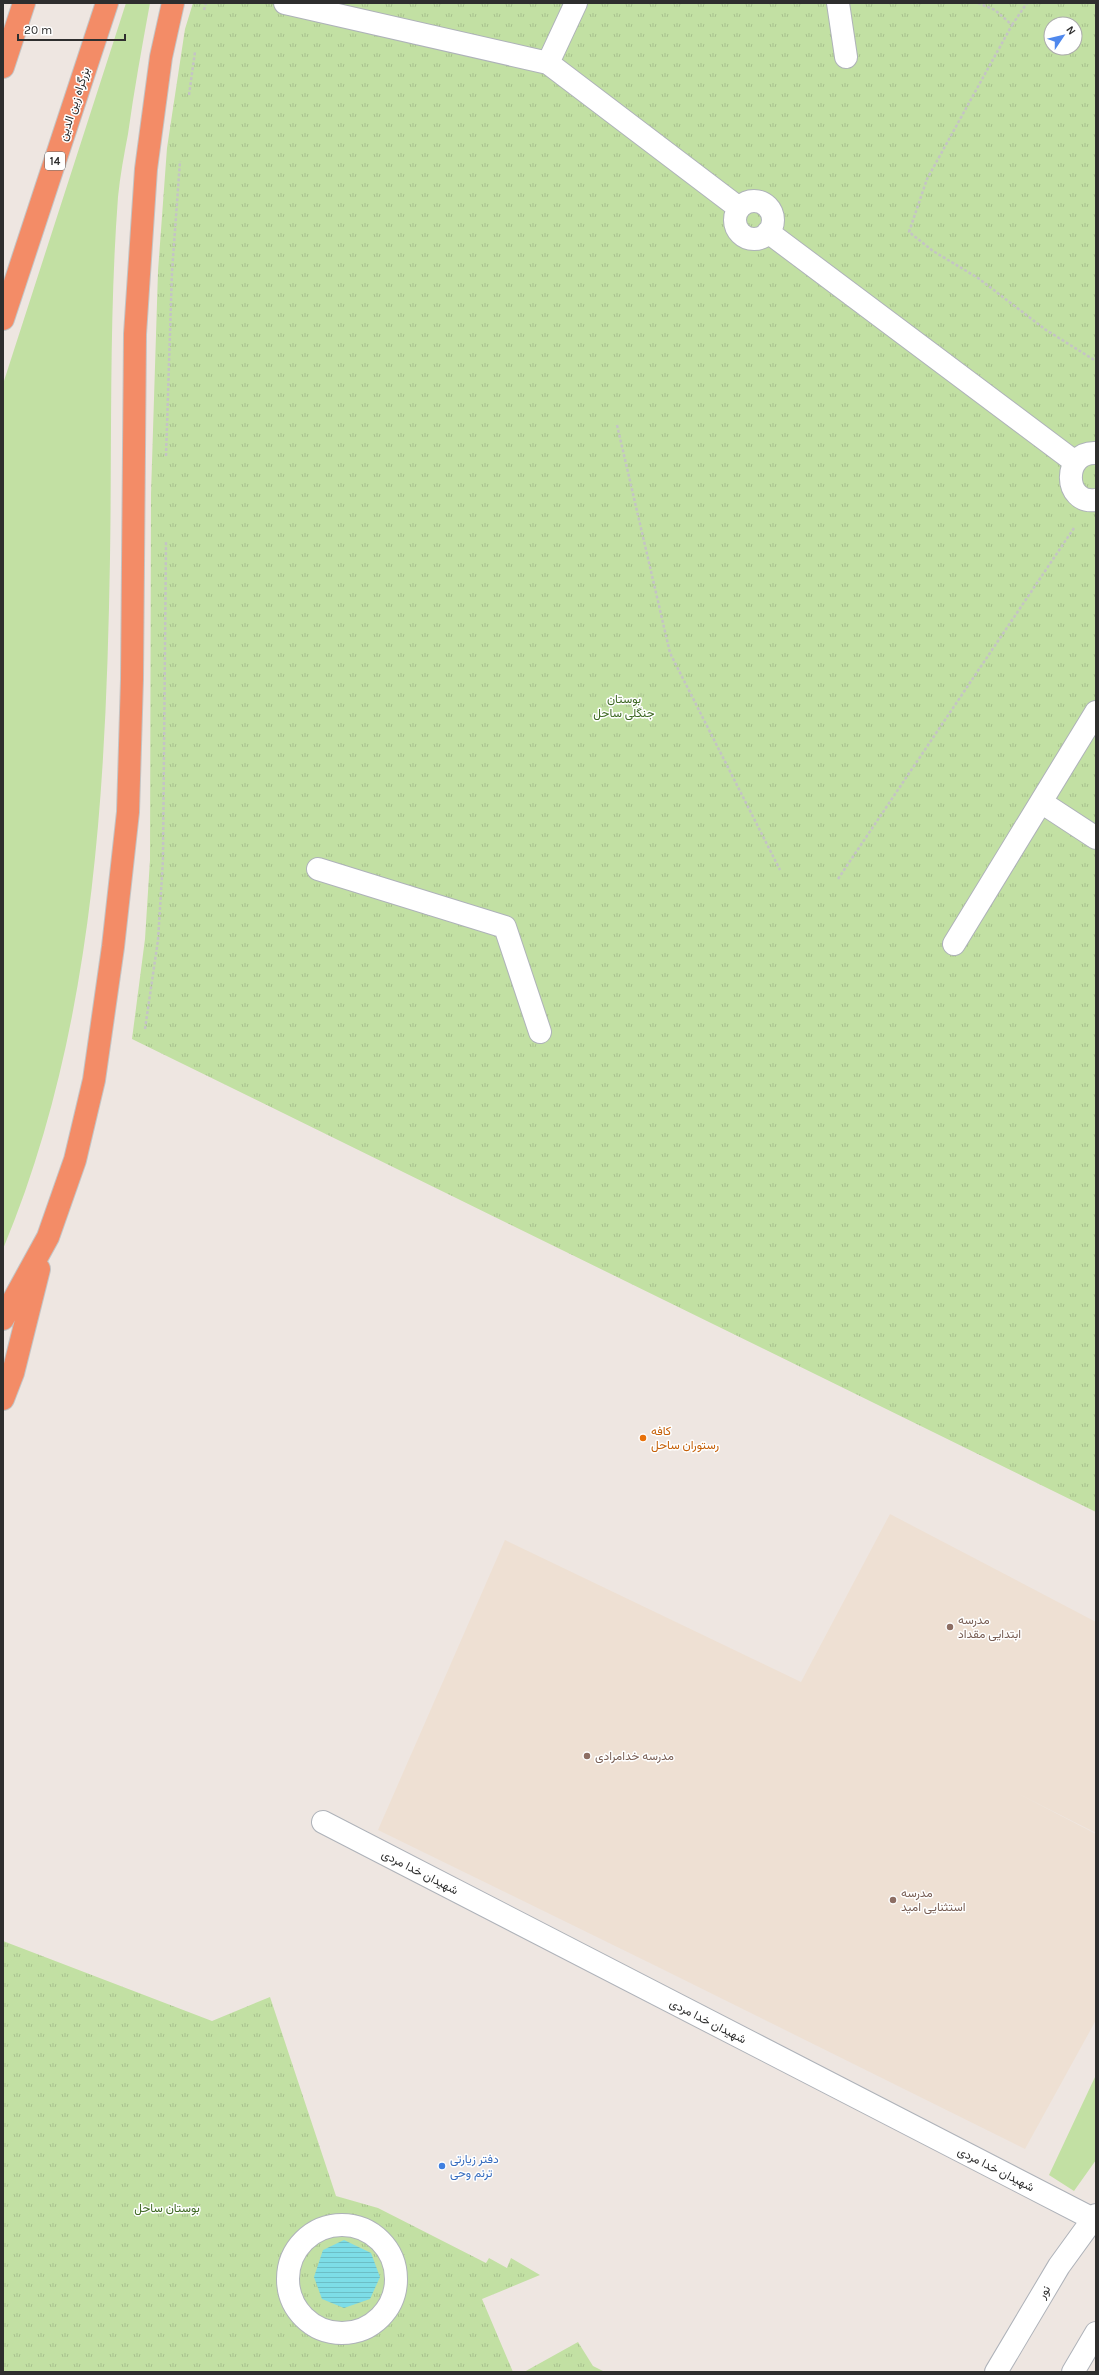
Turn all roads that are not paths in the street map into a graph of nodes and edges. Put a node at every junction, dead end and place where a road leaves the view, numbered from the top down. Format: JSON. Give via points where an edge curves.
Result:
{"nodes":[{"id":1,"x":24,"y":3,"type":"edge"},
{"id":2,"x":107,"y":3,"type":"edge"},
{"id":3,"x":173,"y":3,"type":"edge"},
{"id":4,"x":286,"y":3,"type":"edge"},
{"id":5,"x":576,"y":3,"type":"edge"},
{"id":6,"x":838,"y":3,"type":"edge"},
{"id":7,"x":846,"y":57,"type":"dead end"},
{"id":8,"x":548,"y":63,"type":"junction"},
{"id":9,"x":3,"y":67,"type":"edge"},
{"id":10,"x":3,"y":319,"type":"edge"},
{"id":11,"x":1096,"y":453,"type":"edge"},
{"id":12,"x":1075,"y":462,"type":"junction"},
{"id":13,"x":1094,"y":501,"type":"edge"},
{"id":14,"x":1095,"y":716,"type":"edge"},
{"id":15,"x":1041,"y":802,"type":"junction"},
{"id":16,"x":1096,"y":838,"type":"edge"},
{"id":17,"x":318,"y":870,"type":"dead end"},
{"id":18,"x":954,"y":944,"type":"dead end"},
{"id":19,"x":540,"y":1032,"type":"dead end"},
{"id":20,"x":48,"y":1237,"type":"junction"},
{"id":21,"x":3,"y":1319,"type":"edge"},
{"id":22,"x":3,"y":1399,"type":"edge"},
{"id":23,"x":323,"y":1822,"type":"dead end"},
{"id":24,"x":1094,"y":2217,"type":"edge"},
{"id":25,"x":355,"y":2332,"type":"joint"},
{"id":26,"x":1096,"y":2333,"type":"edge"},
{"id":27,"x":996,"y":2372,"type":"edge"},
{"id":28,"x":1073,"y":2372,"type":"edge"}],
"edges":[{"from":1,"to":9,"type":"highway"},
{"from":2,"to":10,"type":"highway","name":"بزرگراه زین الدین","number":"14"},
{"from":3,"to":20,"type":"highway","via":[[161,57],[146,169],[134,334],[132,679],[128,812],[113,947],[94,1080],[75,1160]]},
{"from":4,"to":8,"type":"street"},
{"from":5,"to":8,"type":"street"},
{"from":6,"to":7,"type":"street"},
{"from":8,"to":12,"type":"street","via":[[739,208],[751,202],[765,205],[772,218],[768,232]]},
{"from":11,"to":12,"type":"street","via":[[1087,454]]},
{"from":12,"to":13,"type":"street","via":[[1070,475],[1073,489],[1084,499]]},
{"from":14,"to":15,"type":"street"},
{"from":15,"to":16,"type":"street"},
{"from":15,"to":18,"type":"street"},
{"from":17,"to":19,"type":"street","via":[[505,928]]},
{"from":20,"to":21,"type":"highway"},
{"from":20,"to":22,"type":"highway","via":[[13,1373]]},
{"from":23,"to":24,"type":"street","name":"شهیدان خدا مردی"},
{"from":24,"to":27,"type":"street","name":"نور","via":[[1059,2266]]},
{"from":25,"to":25,"type":"street","via":[[338,2333],[320,2329],[305,2319],[294,2305],[288,2288],[288,2270],[304,2239],[319,2229],[337,2224],[354,2225],[372,2232],[385,2245],[394,2260],[397,2278],[394,2296],[385,2312],[372,2325]]},
{"from":26,"to":28,"type":"street"}]}
